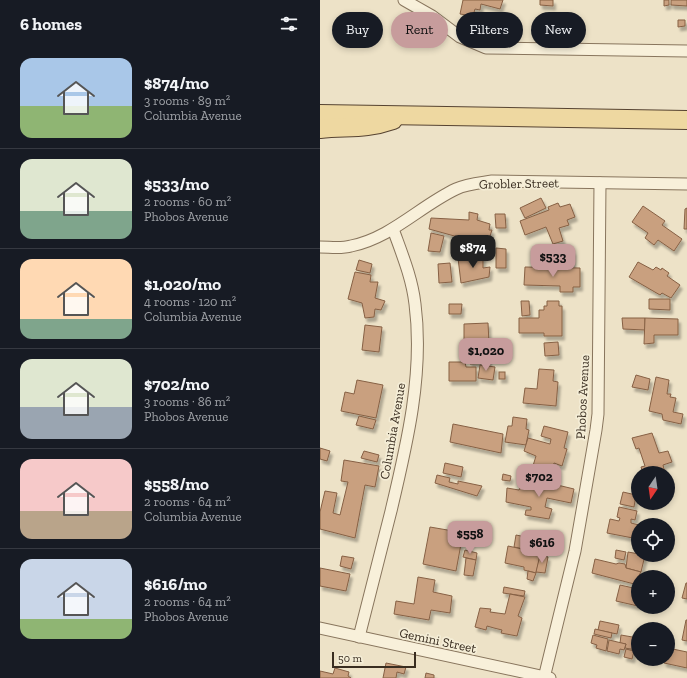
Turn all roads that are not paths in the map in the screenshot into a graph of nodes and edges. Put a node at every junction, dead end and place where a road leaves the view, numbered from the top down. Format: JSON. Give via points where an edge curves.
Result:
{"nodes":[{"id":1,"x":404,"y":0,"type":"edge"},
{"id":2,"x":687,"y":51,"type":"edge"},
{"id":3,"x":320,"y":114,"type":"edge"},
{"id":4,"x":407,"y":115,"type":"junction"},
{"id":5,"x":687,"y":120,"type":"edge"},
{"id":6,"x":320,"y":129,"type":"edge"},
{"id":7,"x":600,"y":183,"type":"junction"},
{"id":8,"x":687,"y":184,"type":"edge"},
{"id":9,"x":393,"y":229,"type":"junction"},
{"id":10,"x":320,"y":247,"type":"edge"},
{"id":11,"x":320,"y":628,"type":"edge"},
{"id":12,"x":359,"y":637,"type":"junction"},
{"id":13,"x":546,"y":678,"type":"edge"}],
"edges":[{"from":1,"to":2,"type":"street","via":[[432,16],[460,37],[486,48]]},
{"from":3,"to":4,"type":"main road"},
{"from":4,"to":5,"type":"main road"},
{"from":4,"to":6,"type":"main road","via":[[368,127]]},
{"from":7,"to":8,"type":"street","name":"Grobler Street"},
{"from":7,"to":9,"type":"street","name":"Grobler Street","via":[[492,181],[466,185],[447,193]]},
{"from":7,"to":13,"type":"street","name":"Phobos Avenue","via":[[598,414],[575,551]]},
{"from":9,"to":10,"type":"street","name":"Grobler Street","via":[[350,247]]},
{"from":9,"to":12,"type":"street","name":"Columbia Avenue","via":[[405,260],[415,303],[415,385],[401,468]]},
{"from":11,"to":12,"type":"street","name":"Gemini Street"},
{"from":12,"to":13,"type":"street","name":"Gemini Street"}]}
